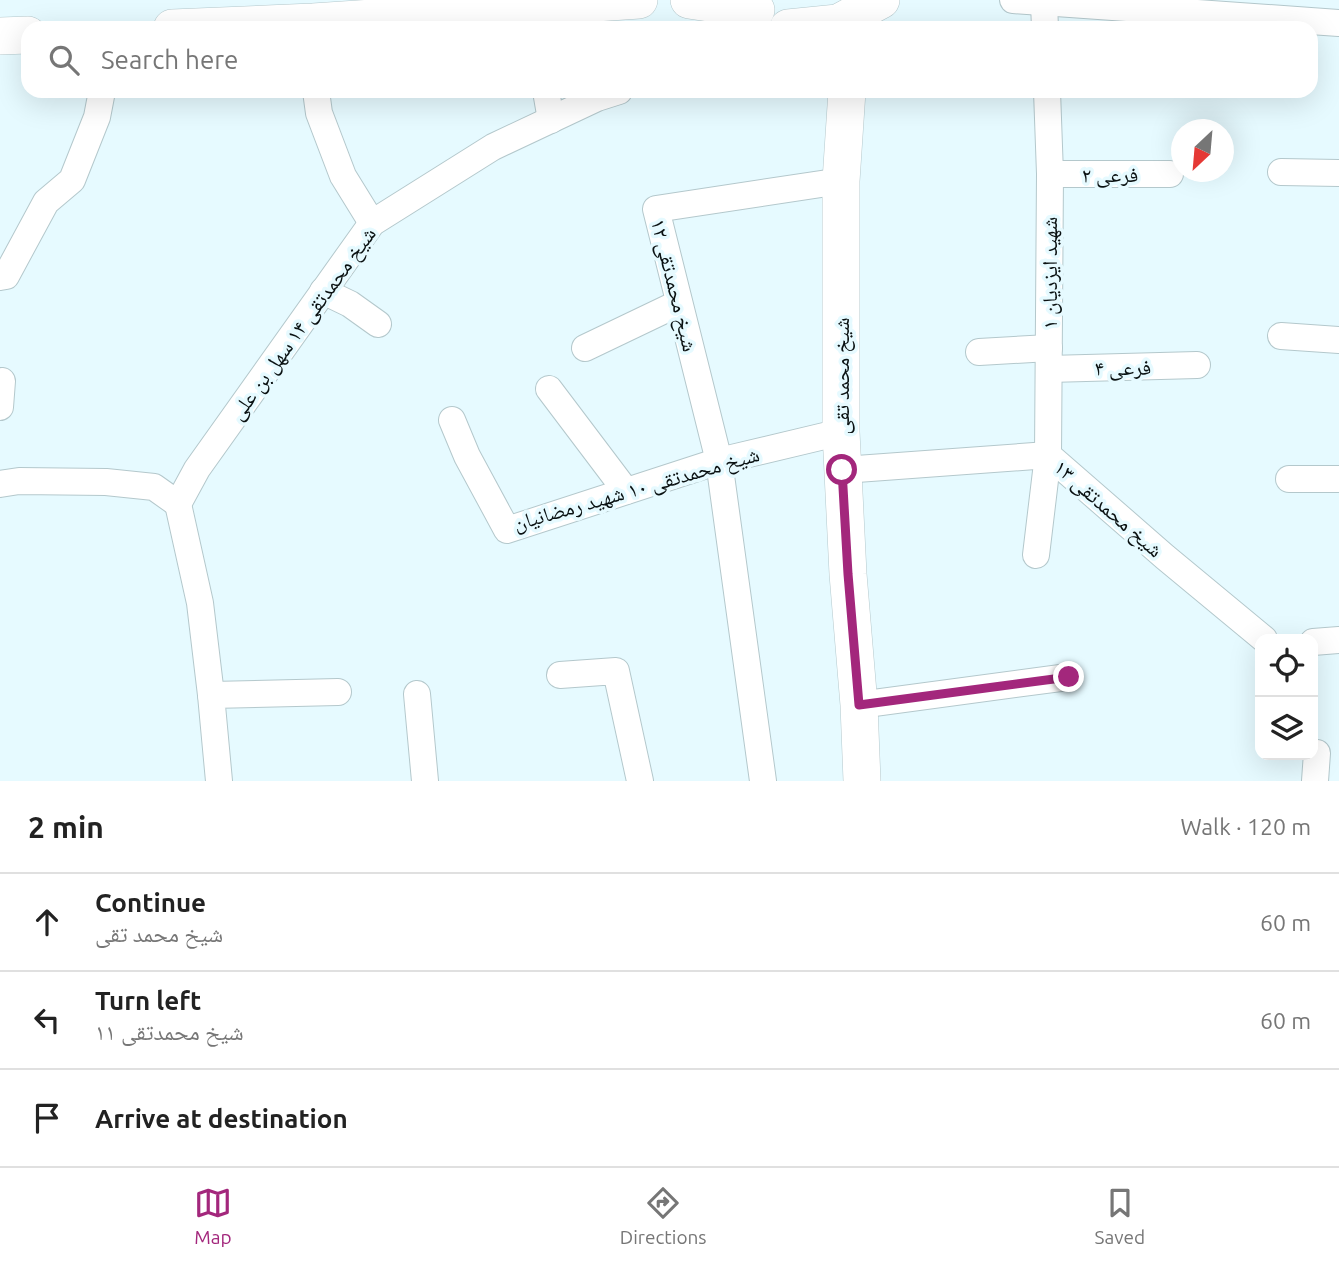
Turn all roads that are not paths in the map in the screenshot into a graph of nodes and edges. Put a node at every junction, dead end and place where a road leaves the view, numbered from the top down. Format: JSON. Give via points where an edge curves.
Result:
{"nodes":[{"id":1,"x":636,"y":0,"type":"edge"},
{"id":2,"x":689,"y":0,"type":"edge"},
{"id":3,"x":881,"y":0,"type":"edge"},
{"id":4,"x":1013,"y":0,"type":"edge"},
{"id":5,"x":1246,"y":9,"type":"edge"},
{"id":6,"x":1045,"y":15,"type":"edge"},
{"id":7,"x":532,"y":17,"type":"edge"},
{"id":8,"x":770,"y":20,"type":"edge"},
{"id":9,"x":422,"y":21,"type":"edge"},
{"id":10,"x":793,"y":21,"type":"edge"},
{"id":11,"x":842,"y":21,"type":"edge"},
{"id":12,"x":872,"y":21,"type":"edge"},
{"id":13,"x":1339,"y":23,"type":"edge"},
{"id":14,"x":21,"y":34,"type":"edge"},
{"id":15,"x":0,"y":36,"type":"edge"},
{"id":16,"x":101,"y":98,"type":"edge"},
{"id":17,"x":317,"y":98,"type":"edge"},
{"id":18,"x":546,"y":98,"type":"edge"},
{"id":19,"x":597,"y":98,"type":"edge"},
{"id":20,"x":822,"y":98,"type":"edge"},
{"id":21,"x":847,"y":98,"type":"edge"},
{"id":22,"x":1047,"y":98,"type":"edge"},
{"id":23,"x":551,"y":120,"type":"junction"},
{"id":24,"x":1281,"y":172,"type":"dead end"},
{"id":25,"x":1339,"y":173,"type":"edge"},
{"id":26,"x":1050,"y":174,"type":"junction"},
{"id":27,"x":1170,"y":174,"type":"dead end"},
{"id":28,"x":841,"y":181,"type":"junction"},
{"id":29,"x":372,"y":223,"type":"junction"},
{"id":30,"x":0,"y":276,"type":"edge"},
{"id":31,"x":323,"y":292,"type":"junction"},
{"id":32,"x":679,"y":303,"type":"junction"},
{"id":33,"x":378,"y":324,"type":"dead end"},
{"id":34,"x":1281,"y":336,"type":"dead end"},
{"id":35,"x":1339,"y":340,"type":"edge"},
{"id":36,"x":585,"y":348,"type":"dead end"},
{"id":37,"x":979,"y":352,"type":"dead end"},
{"id":38,"x":1049,"y":358,"type":"junction"},
{"id":39,"x":1197,"y":365,"type":"dead end"},
{"id":40,"x":549,"y":389,"type":"dead end"},
{"id":41,"x":452,"y":420,"type":"dead end"},
{"id":42,"x":841,"y":432,"type":"junction"},
{"id":43,"x":1048,"y":455,"type":"junction"},
{"id":44,"x":719,"y":461,"type":"junction"},
{"id":45,"x":842,"y":470,"type":"junction"},
{"id":46,"x":1339,"y":479,"type":"edge"},
{"id":47,"x":1289,"y":480,"type":"dead end"},
{"id":48,"x":0,"y":484,"type":"edge"},
{"id":49,"x":626,"y":491,"type":"junction"},
{"id":50,"x":178,"y":505,"type":"junction"},
{"id":51,"x":1036,"y":555,"type":"dead end"},
{"id":52,"x":1258,"y":634,"type":"edge"},
{"id":53,"x":1339,"y":640,"type":"edge"},
{"id":54,"x":1318,"y":642,"type":"edge"},
{"id":55,"x":560,"y":675,"type":"dead end"},
{"id":56,"x":1069,"y":677,"type":"dead end"},
{"id":57,"x":338,"y":692,"type":"dead end"},
{"id":58,"x":417,"y":694,"type":"dead end"},
{"id":59,"x":211,"y":695,"type":"junction"},
{"id":60,"x":859,"y":705,"type":"junction"},
{"id":61,"x":1316,"y":760,"type":"edge"},
{"id":62,"x":219,"y":781,"type":"edge"},
{"id":63,"x":425,"y":781,"type":"edge"},
{"id":64,"x":639,"y":781,"type":"edge"},
{"id":65,"x":764,"y":781,"type":"edge"},
{"id":66,"x":862,"y":781,"type":"edge"},
{"id":67,"x":1315,"y":781,"type":"edge"}],
"edges":[{"from":1,"to":7,"type":"main road"},
{"from":2,"to":8,"type":"main road"},
{"from":3,"to":11,"type":"main road"},
{"from":3,"to":12,"type":"main road"},
{"from":4,"to":6,"type":"street"},
{"from":5,"to":6,"type":"street"},
{"from":5,"to":13,"type":"street"},
{"from":7,"to":9,"type":"main road"},
{"from":8,"to":10,"type":"main road"},
{"from":14,"to":15,"type":"main road"},
{"from":16,"to":30,"type":"street","via":[[72,180],[46,202],[6,276]]},
{"from":17,"to":29,"type":"street","via":[[343,176]]},
{"from":18,"to":23,"type":"street"},
{"from":19,"to":23,"type":"street","name":"شیخ محمدتقی ۱۴ سهل بن علی"},
{"from":20,"to":28,"type":"main road"},
{"from":21,"to":28,"type":"main road"},
{"from":22,"to":26,"type":"street","name":"شهید ایزدیان ۱"},
{"from":23,"to":29,"type":"street","name":"شیخ محمدتقی ۱۴ سهل بن علی","via":[[493,148]]},
{"from":24,"to":25,"type":"street"},
{"from":26,"to":27,"type":"street","name":"فرعی ۲"},
{"from":26,"to":38,"type":"street","name":"شهید ایزدیان ۱"},
{"from":28,"to":32,"type":"street","name":"شیخ محمدتقی ۱۲","via":[[656,209]]},
{"from":28,"to":42,"type":"main road","name":"شیخ محمد تقی"},
{"from":29,"to":31,"type":"street","name":"شیخ محمدتقی ۱۴ سهل بن علی"},
{"from":31,"to":33,"type":"street"},
{"from":31,"to":50,"type":"street","name":"شیخ محمدتقی ۱۴ سهل بن علی","via":[[197,469]]},
{"from":32,"to":36,"type":"street"},
{"from":32,"to":44,"type":"street","name":"شیخ محمدتقی ۱۲"},
{"from":34,"to":35,"type":"street"},
{"from":37,"to":38,"type":"street","name":"فرعی ۴"},
{"from":38,"to":39,"type":"street","name":"فرعی ۴"},
{"from":38,"to":43,"type":"street","name":"شهید ایزدیان ۱"},
{"from":40,"to":49,"type":"street"},
{"from":41,"to":49,"type":"street","name":"شیخ محمدتقی ۱۰ شهید رمضانیان","via":[[507,530]]},
{"from":42,"to":44,"type":"street","name":"شیخ محمدتقی ۱۰ شهید رمضانیان"},
{"from":42,"to":45,"type":"main road","name":"شیخ محمد تقی"},
{"from":43,"to":45,"type":"street","name":"شیخ محمدتقی ۱۳"},
{"from":43,"to":51,"type":"street","name":"شهید ایزدیان ۱"},
{"from":43,"to":52,"type":"street","name":"شیخ محمدتقی ۱۳"},
{"from":44,"to":49,"type":"street","name":"شیخ محمدتقی ۱۰ شهید رمضانیان"},
{"from":44,"to":65,"type":"street","name":"شیخ محمدتقی ۱۲"},
{"from":45,"to":60,"type":"main road","name":"شیخ محمد تقی"},
{"from":46,"to":47,"type":"street"},
{"from":48,"to":50,"type":"street","via":[[106,482],[154,487]]},
{"from":50,"to":59,"type":"street","via":[[200,603]]},
{"from":53,"to":54,"type":"street"},
{"from":55,"to":64,"type":"street","via":[[617,671]]},
{"from":56,"to":60,"type":"street"},
{"from":57,"to":59,"type":"street"},
{"from":58,"to":63,"type":"street"},
{"from":59,"to":62,"type":"street"},
{"from":60,"to":66,"type":"main road","name":"شیخ محمد تقی"},
{"from":61,"to":67,"type":"street"}]}
